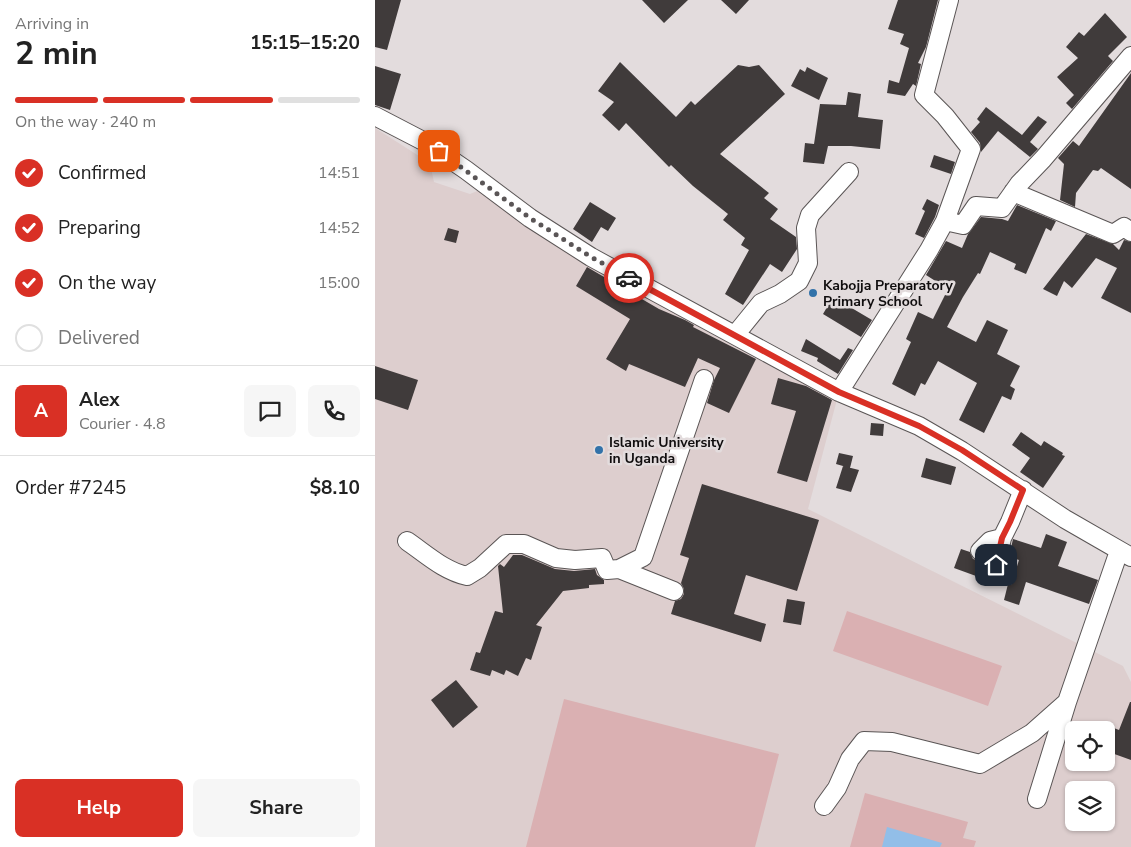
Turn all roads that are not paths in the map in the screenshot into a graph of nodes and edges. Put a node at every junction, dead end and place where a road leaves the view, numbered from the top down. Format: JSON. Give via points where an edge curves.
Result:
{"nodes":[{"id":1,"x":949,"y":0,"type":"edge"},
{"id":2,"x":1131,"y":56,"type":"edge"},
{"id":3,"x":375,"y":116,"type":"edge"},
{"id":4,"x":849,"y":172,"type":"dead end"},
{"id":5,"x":1013,"y":192,"type":"junction"},
{"id":6,"x":945,"y":221,"type":"junction"},
{"id":7,"x":1129,"y":227,"type":"edge"},
{"id":8,"x":735,"y":335,"type":"junction"},
{"id":9,"x":704,"y":379,"type":"dead end"},
{"id":10,"x":839,"y":392,"type":"junction"},
{"id":11,"x":1023,"y":490,"type":"junction"},
{"id":12,"x":1002,"y":538,"type":"junction"},
{"id":13,"x":407,"y":541,"type":"dead end"},
{"id":14,"x":979,"y":551,"type":"dead end"},
{"id":15,"x":1125,"y":554,"type":"edge"},
{"id":16,"x":643,"y":557,"type":"junction"},
{"id":17,"x":996,"y":565,"type":"dead end"},
{"id":18,"x":619,"y":568,"type":"junction"},
{"id":19,"x":641,"y":577,"type":"junction"},
{"id":20,"x":674,"y":591,"type":"dead end"},
{"id":21,"x":1067,"y":702,"type":"junction"},
{"id":22,"x":1037,"y":799,"type":"dead end"},
{"id":23,"x":824,"y":806,"type":"dead end"}],
"edges":[{"from":1,"to":6,"type":"street","via":[[924,95],[971,149]]},
{"from":2,"to":5,"type":"street"},
{"from":3,"to":8,"type":"street","via":[[425,142],[530,218],[591,257]]},
{"from":4,"to":8,"type":"street","via":[[810,215],[806,228],[808,264],[799,281],[761,303]]},
{"from":5,"to":6,"type":"street","via":[[1002,208],[976,206],[963,225]]},
{"from":5,"to":7,"type":"street","via":[[1113,234]]},
{"from":6,"to":10,"type":"street"},
{"from":8,"to":10,"type":"street"},
{"from":9,"to":16,"type":"street"},
{"from":10,"to":11,"type":"street","via":[[919,426]]},
{"from":11,"to":12,"type":"street"},
{"from":11,"to":15,"type":"street"},
{"from":12,"to":14,"type":"street","via":[[990,541]]},
{"from":12,"to":17,"type":"street"},
{"from":13,"to":18,"type":"street","via":[[439,564],[467,576],[506,544],[524,544],[556,558],[602,558],[607,570]]},
{"from":15,"to":21,"type":"street"},
{"from":16,"to":18,"type":"street"},
{"from":16,"to":19,"type":"street"},
{"from":18,"to":19,"type":"street"},
{"from":19,"to":20,"type":"street"},
{"from":21,"to":22,"type":"street"},
{"from":21,"to":23,"type":"street","via":[[1032,733],[980,764],[892,742],[864,741]]}]}
